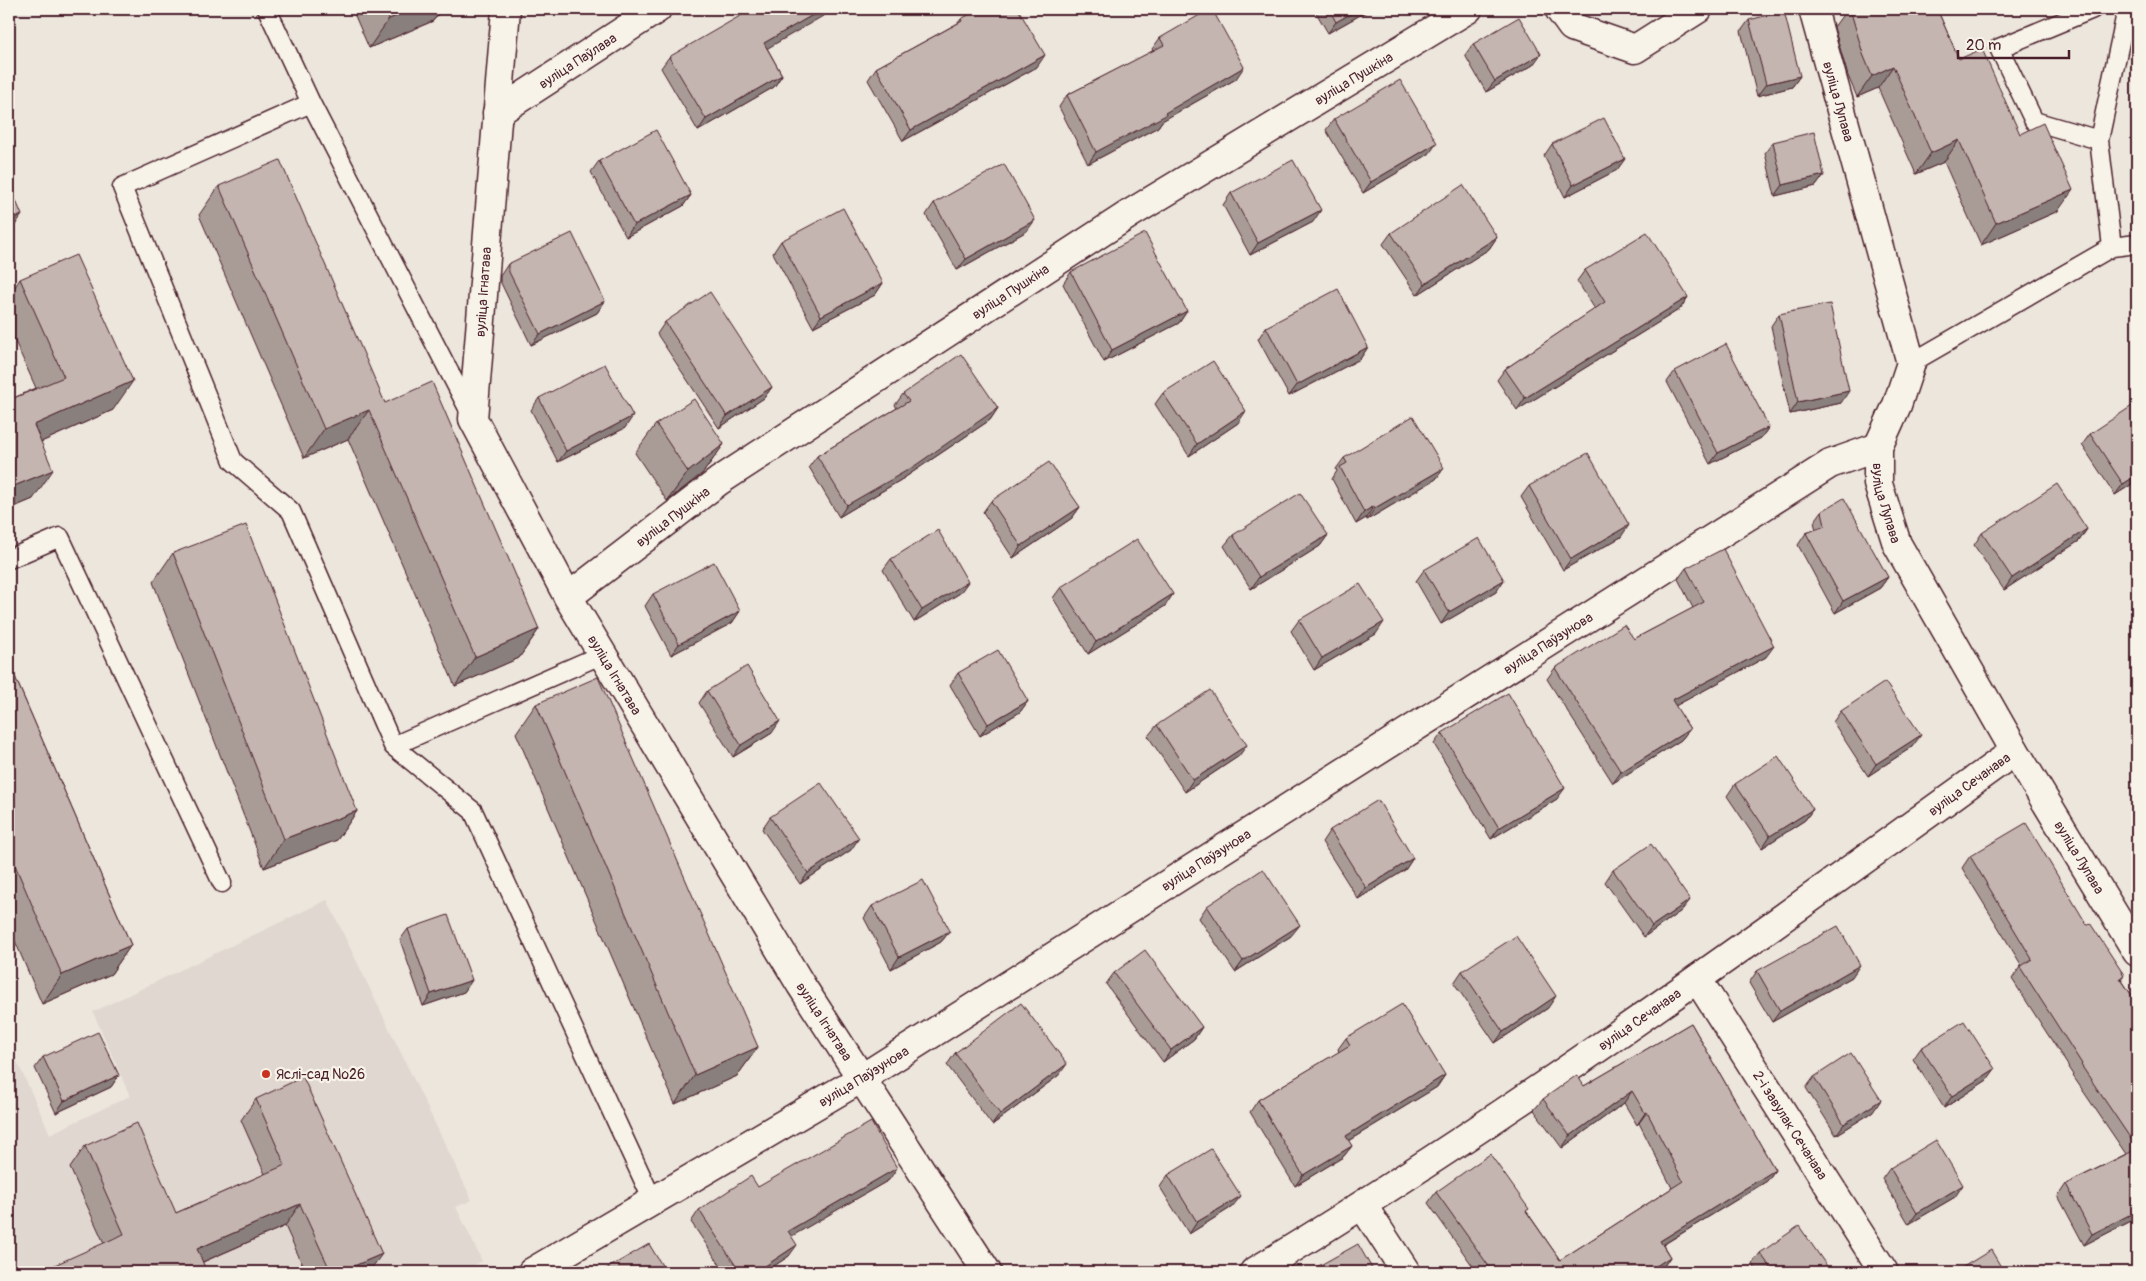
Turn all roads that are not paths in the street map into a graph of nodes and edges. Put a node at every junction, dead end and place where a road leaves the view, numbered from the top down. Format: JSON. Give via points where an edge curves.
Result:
{"nodes":[{"id":1,"x":267,"y":9,"type":"edge"},
{"id":2,"x":506,"y":9,"type":"edge"},
{"id":3,"x":657,"y":9,"type":"edge"},
{"id":4,"x":1468,"y":9,"type":"edge"},
{"id":5,"x":1559,"y":9,"type":"edge"},
{"id":6,"x":1698,"y":9,"type":"edge"},
{"id":7,"x":1813,"y":9,"type":"edge"},
{"id":8,"x":2093,"y":9,"type":"edge"},
{"id":9,"x":2127,"y":9,"type":"edge"},
{"id":10,"x":311,"y":103,"type":"junction"},
{"id":11,"x":497,"y":112,"type":"junction"},
{"id":12,"x":2099,"y":140,"type":"junction"},
{"id":13,"x":2137,"y":244,"type":"edge"},
{"id":14,"x":2112,"y":247,"type":"junction"},
{"id":15,"x":1911,"y":363,"type":"junction"},
{"id":16,"x":473,"y":419,"type":"junction"},
{"id":17,"x":1878,"y":447,"type":"junction"},
{"id":18,"x":9,"y":559,"type":"edge"},
{"id":19,"x":568,"y":597,"type":"junction"},
{"id":20,"x":603,"y":654,"type":"junction"},
{"id":21,"x":393,"y":746,"type":"junction"},
{"id":22,"x":2015,"y":751,"type":"junction"},
{"id":23,"x":222,"y":883,"type":"dead end"},
{"id":24,"x":2137,"y":952,"type":"edge"},
{"id":25,"x":1698,"y":980,"type":"junction"},
{"id":26,"x":862,"y":1078,"type":"junction"},
{"id":27,"x":653,"y":1201,"type":"junction"},
{"id":28,"x":1363,"y":1206,"type":"junction"},
{"id":29,"x":532,"y":1272,"type":"edge"},
{"id":30,"x":987,"y":1272,"type":"edge"},
{"id":31,"x":1254,"y":1272,"type":"edge"},
{"id":32,"x":1406,"y":1272,"type":"edge"},
{"id":33,"x":1884,"y":1272,"type":"edge"}],
"edges":[{"from":1,"to":10,"type":"lane"},
{"from":2,"to":11,"type":"street","name":"вуліца Ігнатава"},
{"from":3,"to":11,"type":"street","name":"вуліца Паўлава"},
{"from":4,"to":19,"type":"street","name":"вуліца Пушкіна","via":[[1131,213],[719,482]]},
{"from":5,"to":6,"type":"street","via":[[1572,27],[1635,49]]},
{"from":7,"to":15,"type":"street","name":"вуліца Лупава"},
{"from":8,"to":12,"type":"lane","via":[[1999,48],[2034,120]]},
{"from":9,"to":12,"type":"lane"},
{"from":10,"to":16,"type":"lane"},
{"from":10,"to":21,"type":"lane","via":[[122,187],[234,461],[291,511]]},
{"from":11,"to":16,"type":"street","name":"вуліца Ігнатава"},
{"from":12,"to":14,"type":"lane"},
{"from":13,"to":14,"type":"lane"},
{"from":14,"to":15,"type":"lane"},
{"from":15,"to":17,"type":"street","name":"вуліца Лупава"},
{"from":16,"to":19,"type":"street","name":"вуліца Ігнатава"},
{"from":17,"to":22,"type":"street","name":"вуліца Лупава","via":[[1878,484],[1897,544]]},
{"from":17,"to":26,"type":"street","name":"вуліца Паўзунова","via":[[1830,464]]},
{"from":18,"to":23,"type":"lane","via":[[60,537]]},
{"from":19,"to":20,"type":"street","name":"вуліца Ігнатава"},
{"from":20,"to":21,"type":"lane"},
{"from":20,"to":26,"type":"street","name":"вуліца Ігнатава","via":[[801,985]]},
{"from":21,"to":27,"type":"lane","via":[[473,811]]},
{"from":22,"to":24,"type":"street","name":"вуліца Лупава"},
{"from":22,"to":25,"type":"street","name":"вуліца Сечанава"},
{"from":25,"to":28,"type":"street","name":"вуліца Сечанава"},
{"from":25,"to":33,"type":"street","name":"2-і завулак Сечанава"},
{"from":26,"to":27,"type":"street","name":"вуліца Паўзунова"},
{"from":26,"to":30,"type":"street","name":"вуліца Ігнатава"},
{"from":27,"to":29,"type":"street","name":"вуліца Паўзунова"},
{"from":28,"to":31,"type":"street","name":"вуліца Сечанава"},
{"from":28,"to":32,"type":"street"}]}
